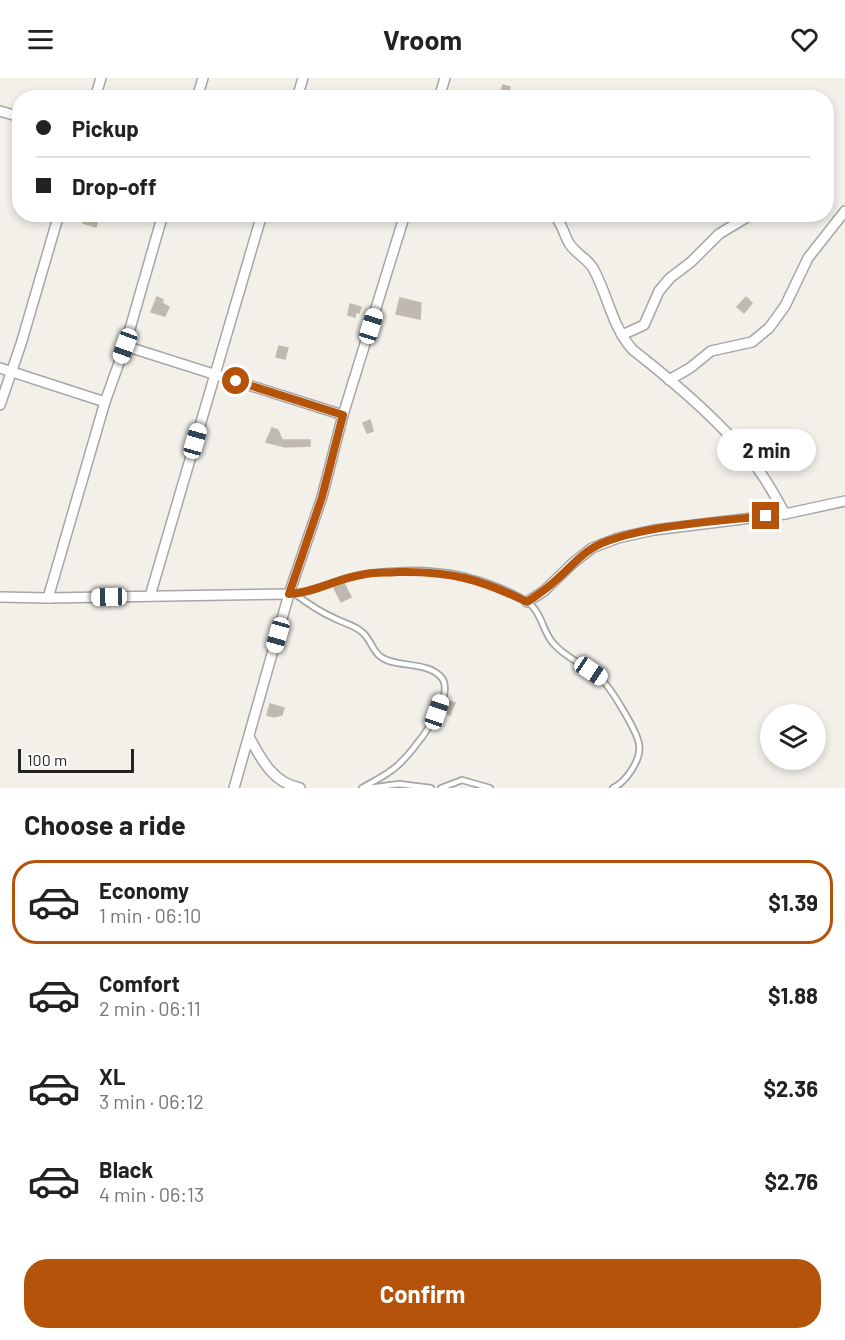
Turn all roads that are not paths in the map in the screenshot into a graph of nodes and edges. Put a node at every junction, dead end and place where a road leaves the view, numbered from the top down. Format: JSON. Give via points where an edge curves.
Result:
{"nodes":[{"id":1,"x":845,"y":211,"type":"edge"},
{"id":2,"x":57,"y":222,"type":"edge"},
{"id":3,"x":161,"y":222,"type":"edge"},
{"id":4,"x":260,"y":222,"type":"edge"},
{"id":5,"x":403,"y":222,"type":"edge"},
{"id":6,"x":559,"y":222,"type":"edge"},
{"id":7,"x":739,"y":222,"type":"edge"},
{"id":8,"x":622,"y":335,"type":"junction"},
{"id":9,"x":125,"y":346,"type":"junction"},
{"id":10,"x":0,"y":368,"type":"edge"},
{"id":11,"x":10,"y":371,"type":"junction"},
{"id":12,"x":214,"y":374,"type":"junction"},
{"id":13,"x":669,"y":380,"type":"junction"},
{"id":14,"x":105,"y":402,"type":"junction"},
{"id":15,"x":0,"y":405,"type":"edge"},
{"id":16,"x":343,"y":415,"type":"junction"},
{"id":17,"x":845,"y":501,"type":"edge"},
{"id":18,"x":785,"y":514,"type":"junction"},
{"id":19,"x":292,"y":594,"type":"junction"},
{"id":20,"x":150,"y":596,"type":"junction"},
{"id":21,"x":0,"y":597,"type":"edge"},
{"id":22,"x":48,"y":598,"type":"junction"},
{"id":23,"x":527,"y":602,"type":"junction"},
{"id":24,"x":249,"y":737,"type":"junction"},
{"id":25,"x":234,"y":788,"type":"edge"},
{"id":26,"x":300,"y":788,"type":"edge"},
{"id":27,"x":362,"y":788,"type":"edge"},
{"id":28,"x":369,"y":788,"type":"edge"},
{"id":29,"x":431,"y":788,"type":"edge"},
{"id":30,"x":441,"y":788,"type":"edge"},
{"id":31,"x":490,"y":788,"type":"edge"},
{"id":32,"x":613,"y":788,"type":"edge"}],
"edges":[{"from":1,"to":13,"type":"street","via":[[817,244],[778,318],[761,336],[743,345],[711,351]]},
{"from":2,"to":11,"type":"street"},
{"from":3,"to":9,"type":"street"},
{"from":4,"to":12,"type":"street"},
{"from":5,"to":16,"type":"street"},
{"from":6,"to":8,"type":"street","via":[[569,244],[595,271]]},
{"from":7,"to":8,"type":"street","via":[[719,234],[670,278],[659,291],[644,325]]},
{"from":8,"to":13,"type":"street","via":[[633,350]]},
{"from":9,"to":12,"type":"street"},
{"from":9,"to":14,"type":"street"},
{"from":10,"to":11,"type":"street"},
{"from":11,"to":14,"type":"street"},
{"from":11,"to":15,"type":"street"},
{"from":12,"to":16,"type":"street"},
{"from":12,"to":20,"type":"street"},
{"from":13,"to":18,"type":"street","via":[[751,459]]},
{"from":14,"to":22,"type":"street"},
{"from":16,"to":19,"type":"street"},
{"from":17,"to":18,"type":"street"},
{"from":18,"to":23,"type":"street","via":[[618,538],[592,548]]},
{"from":19,"to":20,"type":"street"},
{"from":19,"to":23,"type":"lane","via":[[361,574],[440,573],[464,576]]},
{"from":19,"to":24,"type":"street"},
{"from":19,"to":27,"type":"lane","via":[[365,634],[382,658],[437,673],[445,683],[437,712],[425,734],[409,754]]},
{"from":20,"to":22,"type":"street"},
{"from":21,"to":22,"type":"street"},
{"from":23,"to":32,"type":"lane","via":[[553,644],[610,688],[637,738],[639,749],[629,775]]},
{"from":24,"to":25,"type":"street"},
{"from":24,"to":26,"type":"street","via":[[271,771],[283,782]]},
{"from":28,"to":29,"type":"lane","via":[[399,784]]},
{"from":30,"to":31,"type":"lane","via":[[462,780]]}]}
